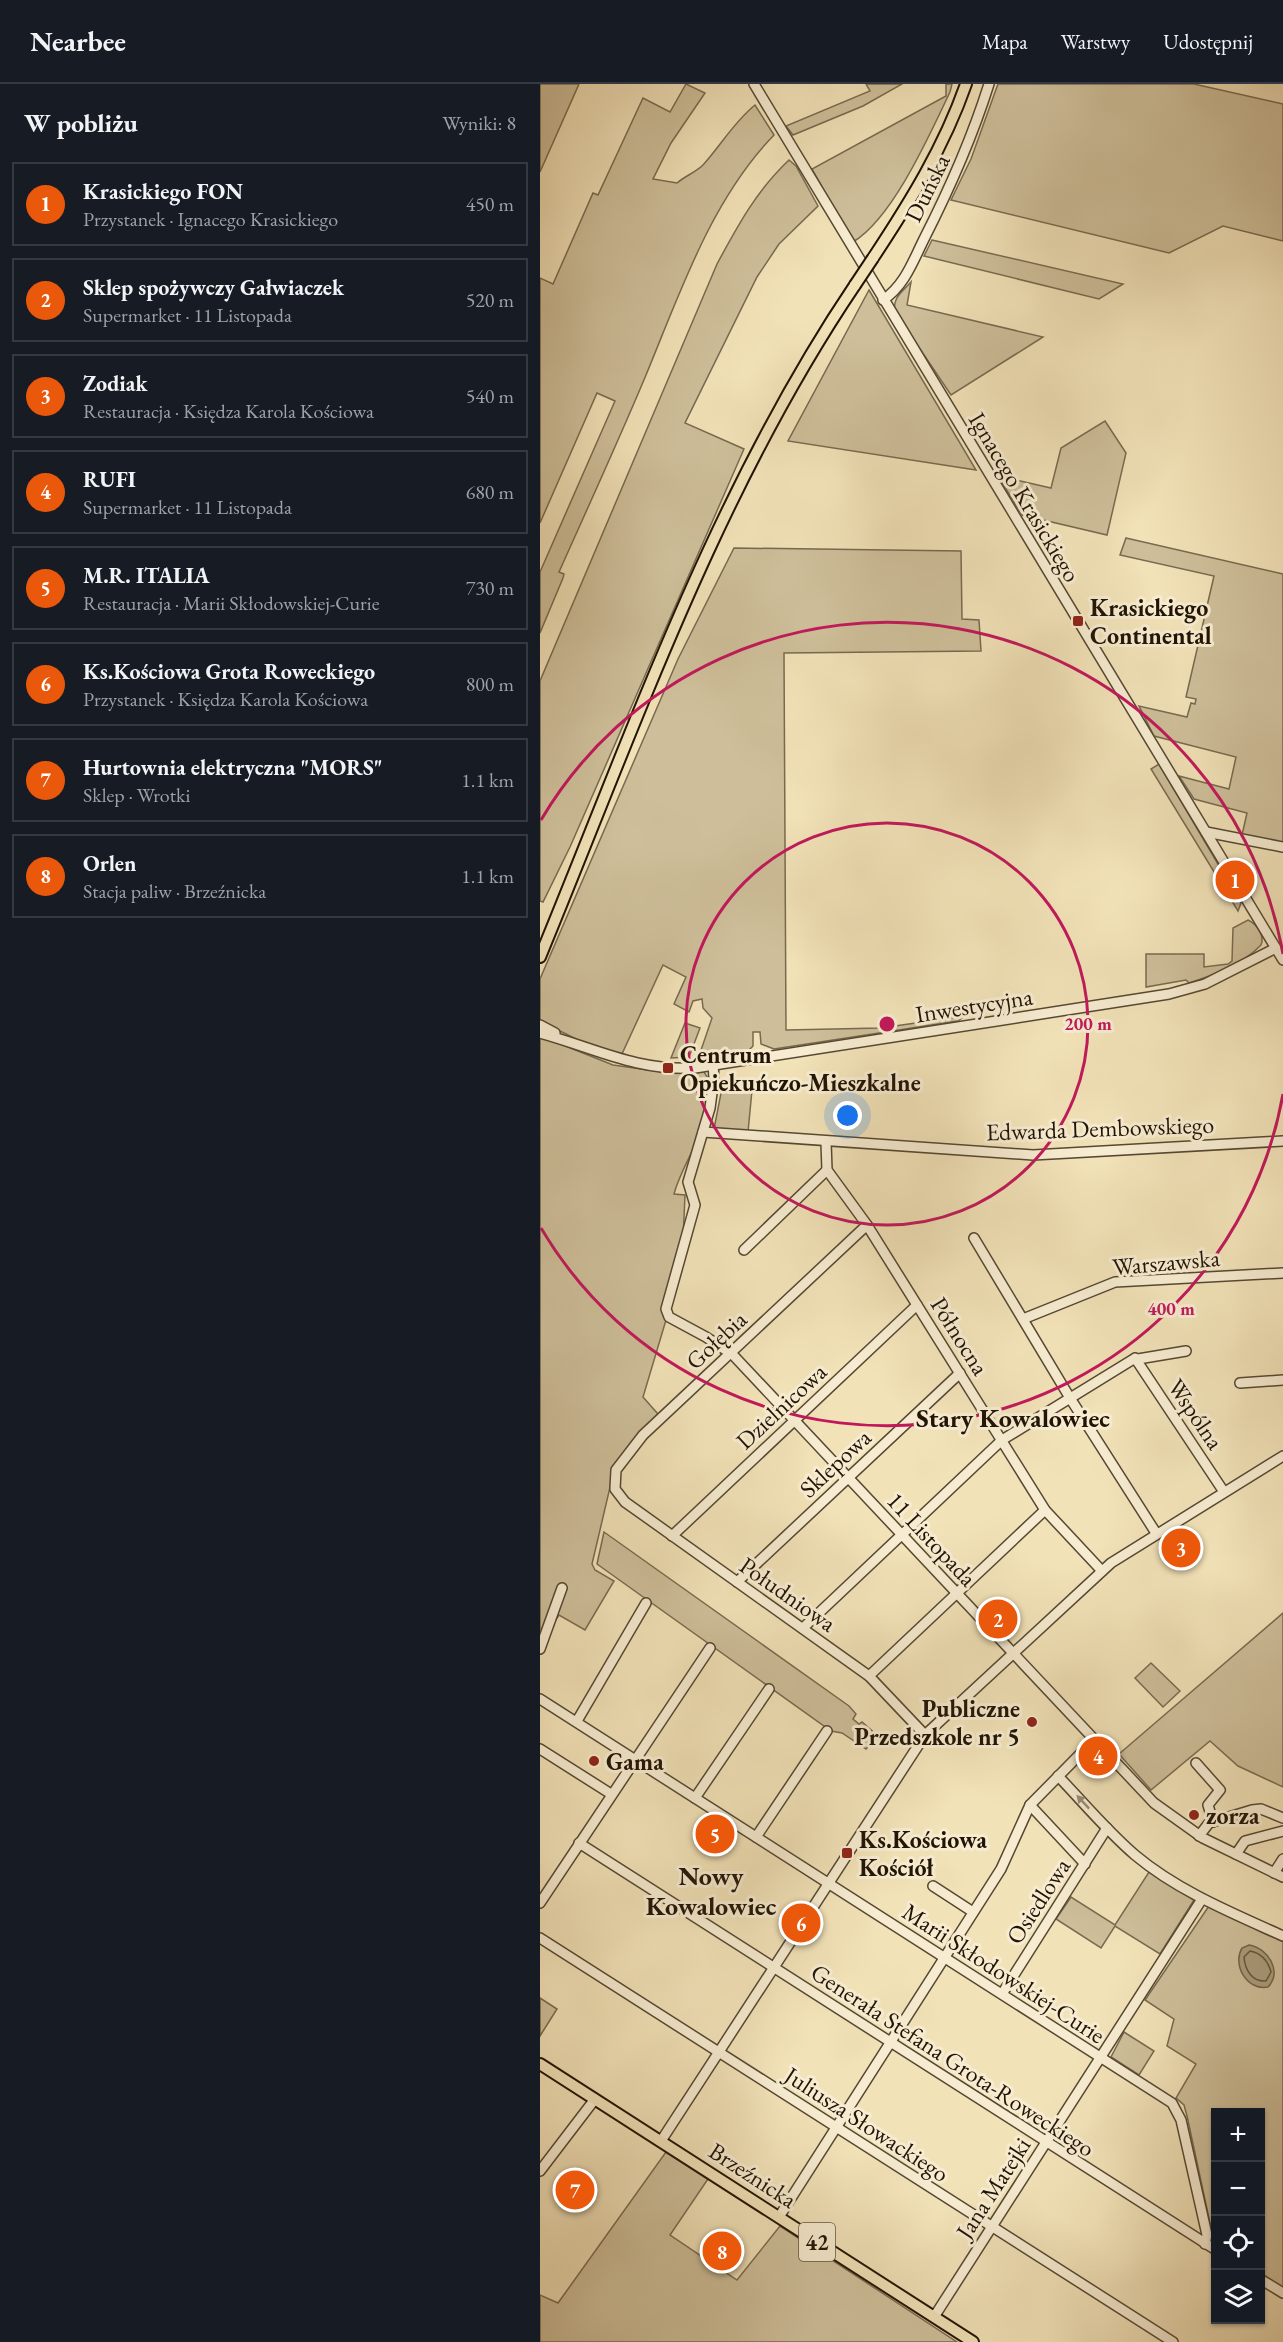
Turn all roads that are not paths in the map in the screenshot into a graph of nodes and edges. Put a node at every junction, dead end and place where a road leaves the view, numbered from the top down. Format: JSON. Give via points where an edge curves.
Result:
{"nodes":[{"id":1,"x":754,"y":84,"type":"edge"},
{"id":2,"x":966,"y":84,"type":"edge"},
{"id":3,"x":989,"y":84,"type":"edge"},
{"id":4,"x":883,"y":300,"type":"junction"},
{"id":5,"x":1206,"y":832,"type":"junction"},
{"id":6,"x":1283,"y":846,"type":"edge"},
{"id":7,"x":1276,"y":948,"type":"junction"},
{"id":8,"x":540,"y":957,"type":"edge"},
{"id":9,"x":1283,"y":960,"type":"edge"},
{"id":10,"x":540,"y":1025,"type":"edge"},
{"id":11,"x":540,"y":1033,"type":"edge"},
{"id":12,"x":565,"y":1039,"type":"junction"},
{"id":13,"x":713,"y":1065,"type":"junction"},
{"id":14,"x":703,"y":1132,"type":"junction"},
{"id":15,"x":1283,"y":1141,"type":"edge"},
{"id":16,"x":826,"y":1142,"type":"junction"},
{"id":17,"x":827,"y":1170,"type":"junction"},
{"id":18,"x":867,"y":1225,"type":"junction"},
{"id":19,"x":974,"y":1238,"type":"dead end"},
{"id":20,"x":744,"y":1250,"type":"dead end"},
{"id":21,"x":1283,"y":1273,"type":"edge"},
{"id":22,"x":917,"y":1305,"type":"junction"},
{"id":23,"x":1023,"y":1319,"type":"junction"},
{"id":24,"x":1186,"y":1351,"type":"dead end"},
{"id":25,"x":730,"y":1354,"type":"junction"},
{"id":26,"x":1136,"y":1358,"type":"junction"},
{"id":27,"x":960,"y":1373,"type":"junction"},
{"id":28,"x":1283,"y":1380,"type":"edge"},
{"id":29,"x":1240,"y":1383,"type":"dead end"},
{"id":30,"x":1070,"y":1398,"type":"junction"},
{"id":31,"x":794,"y":1421,"type":"junction"},
{"id":32,"x":1002,"y":1440,"type":"junction"},
{"id":33,"x":1283,"y":1456,"type":"edge"},
{"id":34,"x":848,"y":1478,"type":"junction"},
{"id":35,"x":1224,"y":1492,"type":"junction"},
{"id":36,"x":617,"y":1495,"type":"joint"},
{"id":37,"x":1046,"y":1510,"type":"junction"},
{"id":38,"x":1156,"y":1533,"type":"junction"},
{"id":39,"x":901,"y":1534,"type":"junction"},
{"id":40,"x":672,"y":1536,"type":"junction"},
{"id":41,"x":1102,"y":1571,"type":"junction"},
{"id":42,"x":737,"y":1582,"type":"junction"},
{"id":43,"x":562,"y":1588,"type":"dead end"},
{"id":44,"x":957,"y":1593,"type":"junction"},
{"id":45,"x":646,"y":1603,"type":"dead end"},
{"id":46,"x":803,"y":1628,"type":"junction"},
{"id":47,"x":710,"y":1648,"type":"dead end"},
{"id":48,"x":540,"y":1649,"type":"edge"},
{"id":49,"x":1013,"y":1653,"type":"junction"},
{"id":50,"x":869,"y":1676,"type":"junction"},
{"id":51,"x":769,"y":1689,"type":"dead end"},
{"id":52,"x":540,"y":1699,"type":"edge"},
{"id":53,"x":577,"y":1721,"type":"junction"},
{"id":54,"x":827,"y":1731,"type":"dead end"},
{"id":55,"x":925,"y":1735,"type":"junction"},
{"id":56,"x":1094,"y":1740,"type":"junction"},
{"id":57,"x":540,"y":1749,"type":"edge"},
{"id":58,"x":634,"y":1759,"type":"junction"},
{"id":59,"x":1196,"y":1762,"type":"dead end"},
{"id":60,"x":1058,"y":1776,"type":"junction"},
{"id":61,"x":611,"y":1794,"type":"junction"},
{"id":62,"x":695,"y":1798,"type":"junction"},
{"id":63,"x":1030,"y":1805,"type":"junction"},
{"id":64,"x":1283,"y":1818,"type":"edge"},
{"id":65,"x":1213,"y":1822,"type":"junction"},
{"id":66,"x":1107,"y":1828,"type":"junction"},
{"id":67,"x":1283,"y":1831,"type":"edge"},
{"id":68,"x":1199,"y":1836,"type":"junction"},
{"id":69,"x":756,"y":1837,"type":"junction"},
{"id":70,"x":579,"y":1844,"type":"junction"},
{"id":71,"x":1236,"y":1854,"type":"junction"},
{"id":72,"x":1283,"y":1859,"type":"edge"},
{"id":73,"x":1085,"y":1864,"type":"junction"},
{"id":74,"x":1279,"y":1875,"type":"edge"},
{"id":75,"x":827,"y":1882,"type":"junction"},
{"id":76,"x":933,"y":1886,"type":"dead end"},
{"id":77,"x":1207,"y":1901,"type":"junction"},
{"id":78,"x":540,"y":1903,"type":"edge"},
{"id":79,"x":973,"y":1912,"type":"junction"},
{"id":80,"x":1283,"y":1936,"type":"edge"},
{"id":81,"x":540,"y":1938,"type":"edge"},
{"id":82,"x":945,"y":1958,"type":"junction"},
{"id":83,"x":772,"y":1967,"type":"junction"},
{"id":84,"x":1002,"y":1994,"type":"junction"},
{"id":85,"x":890,"y":2043,"type":"junction"},
{"id":86,"x":718,"y":2052,"type":"junction"},
{"id":87,"x":1101,"y":2058,"type":"junction"},
{"id":88,"x":540,"y":2064,"type":"edge"},
{"id":89,"x":595,"y":2099,"type":"junction"},
{"id":90,"x":836,"y":2127,"type":"junction"},
{"id":91,"x":661,"y":2141,"type":"junction"},
{"id":92,"x":1046,"y":2142,"type":"junction"},
{"id":93,"x":540,"y":2171,"type":"edge"},
{"id":94,"x":779,"y":2217,"type":"junction"},
{"id":95,"x":992,"y":2226,"type":"junction"},
{"id":96,"x":1206,"y":2244,"type":"junction"},
{"id":97,"x":1211,"y":2247,"type":"edge"},
{"id":98,"x":1265,"y":2282,"type":"edge"},
{"id":99,"x":1283,"y":2293,"type":"edge"},
{"id":100,"x":934,"y":2317,"type":"junction"},
{"id":101,"x":974,"y":2342,"type":"edge"},
{"id":102,"x":1173,"y":2342,"type":"edge"}],
"edges":[{"from":1,"to":4,"type":"street","name":"Ignacego Krasickiego"},
{"from":2,"to":8,"type":"main road","bridge":true,"via":[[925,177],[784,398],[746,475],[642,703]]},
{"from":3,"to":4,"type":"street","name":"Duńska","via":[[965,155],[940,208],[904,279]]},
{"from":4,"to":5,"type":"street","name":"Ignacego Krasickiego"},
{"from":5,"to":6,"type":"street"},
{"from":5,"to":7,"type":"street","name":"Ignacego Krasickiego"},
{"from":7,"to":9,"type":"street","name":"Ignacego Krasickiego"},
{"from":7,"to":13,"type":"street","name":"Inwestycyjna","via":[[1205,984],[1170,994]]},
{"from":10,"to":12,"type":"street","name":"Inwestycyjna"},
{"from":11,"to":12,"type":"street","name":"Inwestycyjna"},
{"from":12,"to":13,"type":"street","name":"Inwestycyjna","via":[[636,1064],[676,1069]]},
{"from":13,"to":14,"type":"street"},
{"from":14,"to":16,"type":"street","name":"Edwarda Dembowskiego"},
{"from":14,"to":25,"type":"street","name":"11 Listopada","via":[[688,1182],[695,1205],[667,1313],[672,1320]]},
{"from":15,"to":16,"type":"street","name":"Edwarda Dembowskiego","via":[[1033,1155]]},
{"from":16,"to":17,"type":"street"},
{"from":17,"to":18,"type":"street","name":"Północna"},
{"from":17,"to":20,"type":"street"},
{"from":18,"to":22,"type":"street","name":"Północna"},
{"from":18,"to":25,"type":"street","name":"Gołębia"},
{"from":19,"to":23,"type":"street"},
{"from":21,"to":23,"type":"street","name":"Warszawska","via":[[1115,1282]]},
{"from":22,"to":27,"type":"street","name":"Północna"},
{"from":22,"to":31,"type":"street","name":"Dzielnicowa"},
{"from":23,"to":30,"type":"street"},
{"from":24,"to":26,"type":"street"},
{"from":25,"to":31,"type":"street","name":"11 Listopada"},
{"from":25,"to":36,"type":"street","name":"Gołębia","via":[[643,1434],[616,1470]]},
{"from":26,"to":30,"type":"street"},
{"from":26,"to":35,"type":"street","name":"Wspólna"},
{"from":27,"to":32,"type":"street","name":"Północna"},
{"from":27,"to":34,"type":"street","name":"Sklepowa"},
{"from":28,"to":29,"type":"street"},
{"from":30,"to":32,"type":"street"},
{"from":30,"to":38,"type":"street"},
{"from":31,"to":34,"type":"street","name":"11 Listopada"},
{"from":31,"to":40,"type":"street","name":"Dzielnicowa"},
{"from":32,"to":37,"type":"street","name":"Północna"},
{"from":32,"to":39,"type":"street"},
{"from":33,"to":35,"type":"street"},
{"from":34,"to":39,"type":"street","name":"11 Listopada"},
{"from":34,"to":42,"type":"street","name":"Sklepowa"},
{"from":35,"to":38,"type":"street"},
{"from":36,"to":40,"type":"street","name":"Południowa"},
{"from":37,"to":41,"type":"street","name":"Północna"},
{"from":37,"to":44,"type":"street"},
{"from":38,"to":41,"type":"street"},
{"from":39,"to":44,"type":"street","name":"11 Listopada"},
{"from":39,"to":46,"type":"street"},
{"from":40,"to":42,"type":"street","name":"Południowa"},
{"from":41,"to":49,"type":"street"},
{"from":42,"to":46,"type":"street","name":"Południowa"},
{"from":43,"to":48,"type":"street"},
{"from":44,"to":49,"type":"street","name":"11 Listopada"},
{"from":44,"to":50,"type":"street"},
{"from":45,"to":53,"type":"street"},
{"from":46,"to":50,"type":"street","name":"Południowa"},
{"from":47,"to":58,"type":"street"},
{"from":49,"to":55,"type":"street"},
{"from":49,"to":56,"type":"street","name":"11 Listopada"},
{"from":50,"to":55,"type":"street","name":"Południowa"},
{"from":51,"to":62,"type":"street"},
{"from":52,"to":53,"type":"street","name":"Marii Skłodowskiej-Curie"},
{"from":53,"to":58,"type":"street","name":"Marii Skłodowskiej-Curie"},
{"from":54,"to":69,"type":"street"},
{"from":55,"to":75,"type":"street"},
{"from":56,"to":60,"type":"street"},
{"from":56,"to":68,"type":"street","name":"11 Listopada","via":[[1154,1803]]},
{"from":57,"to":61,"type":"street"},
{"from":58,"to":61,"type":"street"},
{"from":58,"to":62,"type":"street","name":"Marii Skłodowskiej-Curie"},
{"from":59,"to":65,"type":"street","via":[[1220,1790],[1208,1805]]},
{"from":60,"to":63,"type":"street"},
{"from":66,"to":60,"type":"street","one_way":true},
{"from":61,"to":70,"type":"street"},
{"from":62,"to":69,"type":"street","name":"Marii Skłodowskiej-Curie"},
{"from":63,"to":73,"type":"street"},
{"from":63,"to":79,"type":"street","via":[[1022,1816],[1008,1857]]},
{"from":64,"to":65,"type":"street","via":[[1262,1809]]},
{"from":65,"to":68,"type":"street"},
{"from":66,"to":73,"type":"street","name":"Osiedlowa"},
{"from":66,"to":77,"type":"street","via":[[1134,1855]]},
{"from":67,"to":71,"type":"street","via":[[1245,1841]]},
{"from":68,"to":71,"type":"street","name":"11 Listopada"},
{"from":69,"to":75,"type":"street","name":"Marii Skłodowskiej-Curie"},
{"from":70,"to":78,"type":"street"},
{"from":70,"to":83,"type":"street","name":"Generała Stefana Grota-Roweckiego"},
{"from":71,"to":74,"type":"street","name":"11 Listopada"},
{"from":72,"to":74,"type":"street"},
{"from":73,"to":84,"type":"street","name":"Osiedlowa"},
{"from":75,"to":82,"type":"street","name":"Marii Skłodowskiej-Curie"},
{"from":75,"to":83,"type":"street"},
{"from":76,"to":79,"type":"street"},
{"from":77,"to":80,"type":"street"},
{"from":77,"to":87,"type":"street","name":"Jana Matejki"},
{"from":79,"to":82,"type":"street"},
{"from":81,"to":86,"type":"street","name":"Juliusza Słowackiego"},
{"from":82,"to":84,"type":"street","name":"Marii Skłodowskiej-Curie"},
{"from":82,"to":85,"type":"street"},
{"from":83,"to":85,"type":"street","name":"Generała Stefana Grota-Roweckiego"},
{"from":83,"to":86,"type":"street"},
{"from":84,"to":87,"type":"street","name":"Marii Skłodowskiej-Curie"},
{"from":85,"to":90,"type":"street"},
{"from":85,"to":92,"type":"street","name":"Generała Stefana Grota-Roweckiego"},
{"from":86,"to":90,"type":"street","name":"Juliusza Słowackiego"},
{"from":86,"to":91,"type":"street"},
{"from":87,"to":92,"type":"street","name":"Jana Matejki"},
{"from":87,"to":96,"type":"street","name":"Marii Skłodowskiej-Curie","via":[[1176,2107]]},
{"from":88,"to":89,"type":"main road","name":"Brzeźnicka","number":"42"},
{"from":89,"to":91,"type":"main road","name":"Brzeźnicka","number":"42"},
{"from":89,"to":93,"type":"street"},
{"from":90,"to":94,"type":"street"},
{"from":90,"to":95,"type":"street","name":"Juliusza Słowackiego"},
{"from":91,"to":94,"type":"main road","name":"Brzeźnicka","number":"42"},
{"from":92,"to":95,"type":"street","name":"Jana Matejki"},
{"from":92,"to":96,"type":"street","name":"Generała Stefana Grota-Roweckiego"},
{"from":94,"to":100,"type":"main road","name":"Brzeźnicka","number":"42"},
{"from":95,"to":100,"type":"street","name":"Jana Matejki"},
{"from":95,"to":102,"type":"street","name":"Juliusza Słowackiego"},
{"from":96,"to":97,"type":"street","name":"Generała Stefana Grota-Roweckiego"},
{"from":98,"to":99,"type":"street"},
{"from":100,"to":101,"type":"main road","name":"Brzeźnicka","number":"42"}]}
